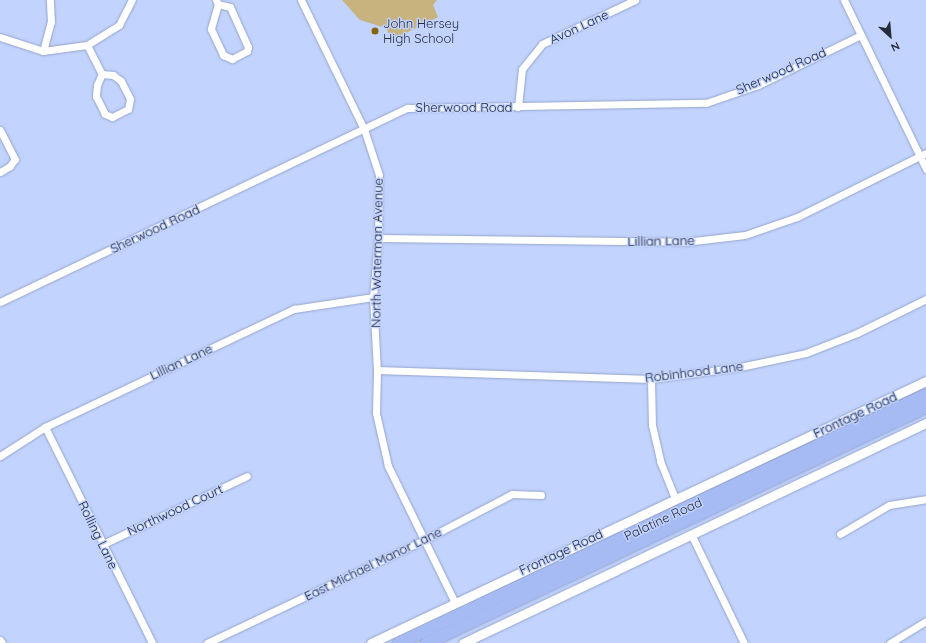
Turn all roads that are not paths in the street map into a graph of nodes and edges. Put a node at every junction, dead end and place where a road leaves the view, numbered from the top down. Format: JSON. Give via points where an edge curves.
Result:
{"nodes":[{"id":1,"x":50,"y":0,"type":"edge"},
{"id":2,"x":132,"y":0,"type":"edge"},
{"id":3,"x":301,"y":0,"type":"edge"},
{"id":4,"x":635,"y":0,"type":"edge"},
{"id":5,"x":844,"y":0,"type":"edge"},
{"id":6,"x":217,"y":2,"type":"edge"},
{"id":7,"x":861,"y":35,"type":"junction"},
{"id":8,"x":0,"y":37,"type":"edge"},
{"id":9,"x":87,"y":45,"type":"junction"},
{"id":10,"x":43,"y":51,"type":"junction"},
{"id":11,"x":102,"y":74,"type":"junction"},
{"id":12,"x":518,"y":107,"type":"junction"},
{"id":13,"x":364,"y":129,"type":"junction"},
{"id":14,"x":0,"y":130,"type":"edge"},
{"id":15,"x":923,"y":155,"type":"edge"},
{"id":16,"x":926,"y":169,"type":"edge"},
{"id":17,"x":0,"y":172,"type":"edge"},
{"id":18,"x":378,"y":238,"type":"junction"},
{"id":19,"x":373,"y":297,"type":"junction"},
{"id":20,"x":926,"y":299,"type":"edge"},
{"id":21,"x":0,"y":302,"type":"edge"},
{"id":22,"x":377,"y":370,"type":"junction"},
{"id":23,"x":650,"y":379,"type":"junction"},
{"id":24,"x":926,"y":381,"type":"edge"},
{"id":25,"x":926,"y":395,"type":"edge"},
{"id":26,"x":926,"y":407,"type":"edge"},
{"id":27,"x":926,"y":423,"type":"edge"},
{"id":28,"x":45,"y":427,"type":"junction"},
{"id":29,"x":0,"y":456,"type":"edge"},
{"id":30,"x":247,"y":476,"type":"dead end"},
{"id":31,"x":541,"y":495,"type":"dead end"},
{"id":32,"x":675,"y":498,"type":"junction"},
{"id":33,"x":926,"y":499,"type":"edge"},
{"id":34,"x":692,"y":534,"type":"junction"},
{"id":35,"x":840,"y":534,"type":"dead end"},
{"id":36,"x":424,"y":540,"type":"junction"},
{"id":37,"x":103,"y":544,"type":"junction"},
{"id":38,"x":455,"y":603,"type":"junction"},
{"id":39,"x":926,"y":621,"type":"edge"},
{"id":40,"x":0,"y":640,"type":"edge"},
{"id":41,"x":2,"y":643,"type":"edge"},
{"id":42,"x":152,"y":643,"type":"edge"},
{"id":43,"x":207,"y":643,"type":"edge"},
{"id":44,"x":371,"y":643,"type":"edge"},
{"id":45,"x":399,"y":643,"type":"edge"},
{"id":46,"x":427,"y":643,"type":"edge"},
{"id":47,"x":463,"y":643,"type":"edge"},
{"id":48,"x":744,"y":643,"type":"edge"},
{"id":49,"x":890,"y":643,"type":"edge"}],
"edges":[{"from":1,"to":10,"type":"street","via":[[51,22]]},
{"from":2,"to":9,"type":"street","via":[[118,25]]},
{"from":3,"to":13,"type":"street","name":"North Waterman Avenue"},
{"from":4,"to":12,"type":"street","name":"Avon Lane","via":[[542,44],[522,69]]},
{"from":5,"to":7,"type":"street"},
{"from":6,"to":6,"type":"street","via":[[211,29],[223,55],[232,59],[247,51],[248,47],[230,7]]},
{"from":7,"to":12,"type":"street","name":"Sherwood Road","via":[[758,84],[706,103]]},
{"from":7,"to":15,"type":"street"},
{"from":8,"to":10,"type":"street"},
{"from":9,"to":10,"type":"street"},
{"from":9,"to":11,"type":"street"},
{"from":11,"to":11,"type":"street","via":[[96,90],[105,114],[112,117],[128,109],[130,99],[121,81],[113,75]]},
{"from":12,"to":13,"type":"street","name":"Sherwood Road","via":[[407,108]]},
{"from":13,"to":18,"type":"street","name":"North Waterman Avenue","via":[[379,175]]},
{"from":13,"to":21,"type":"street","name":"Sherwood Road"},
{"from":14,"to":17,"type":"street","via":[[15,159],[10,166]]},
{"from":15,"to":16,"type":"street"},
{"from":15,"to":18,"type":"street","name":"Lillian Lane","via":[[797,216],[745,235],[685,242]]},
{"from":18,"to":19,"type":"street","name":"North Waterman Avenue"},
{"from":19,"to":22,"type":"street","name":"North Waterman Avenue"},
{"from":19,"to":28,"type":"street","name":"Lillian Lane","via":[[294,309]]},
{"from":20,"to":23,"type":"street","name":"Robinhood Lane","via":[[857,333],[806,353],[740,367]]},
{"from":22,"to":23,"type":"street","name":"Robinhood Lane"},
{"from":22,"to":36,"type":"street","name":"North Waterman Avenue","via":[[376,413],[386,459]]},
{"from":23,"to":32,"type":"street","via":[[652,425],[660,461]]},
{"from":24,"to":32,"type":"street","name":"Frontage Road"},
{"from":25,"to":45,"type":"highway","name":"Palatine Road"},
{"from":26,"to":46,"type":"highway","name":"Palatine Road"},
{"from":27,"to":34,"type":"street"},
{"from":28,"to":29,"type":"street","name":"Lillian Lane"},
{"from":28,"to":37,"type":"street","name":"Rolling Lane"},
{"from":30,"to":37,"type":"street","name":"Northwood Court"},
{"from":31,"to":36,"type":"street","name":"East Michael Manor Lane","via":[[512,494]]},
{"from":32,"to":38,"type":"street","name":"Frontage Road"},
{"from":33,"to":35,"type":"street","via":[[889,505]]},
{"from":34,"to":47,"type":"street"},
{"from":34,"to":48,"type":"street"},
{"from":36,"to":38,"type":"street","name":"North Waterman Avenue"},
{"from":36,"to":43,"type":"street","name":"East Michael Manor Lane"},
{"from":37,"to":42,"type":"street","name":"Rolling Lane"},
{"from":38,"to":44,"type":"street","name":"Frontage Road"},
{"from":39,"to":49,"type":"street"},
{"from":40,"to":41,"type":"street"}]}
